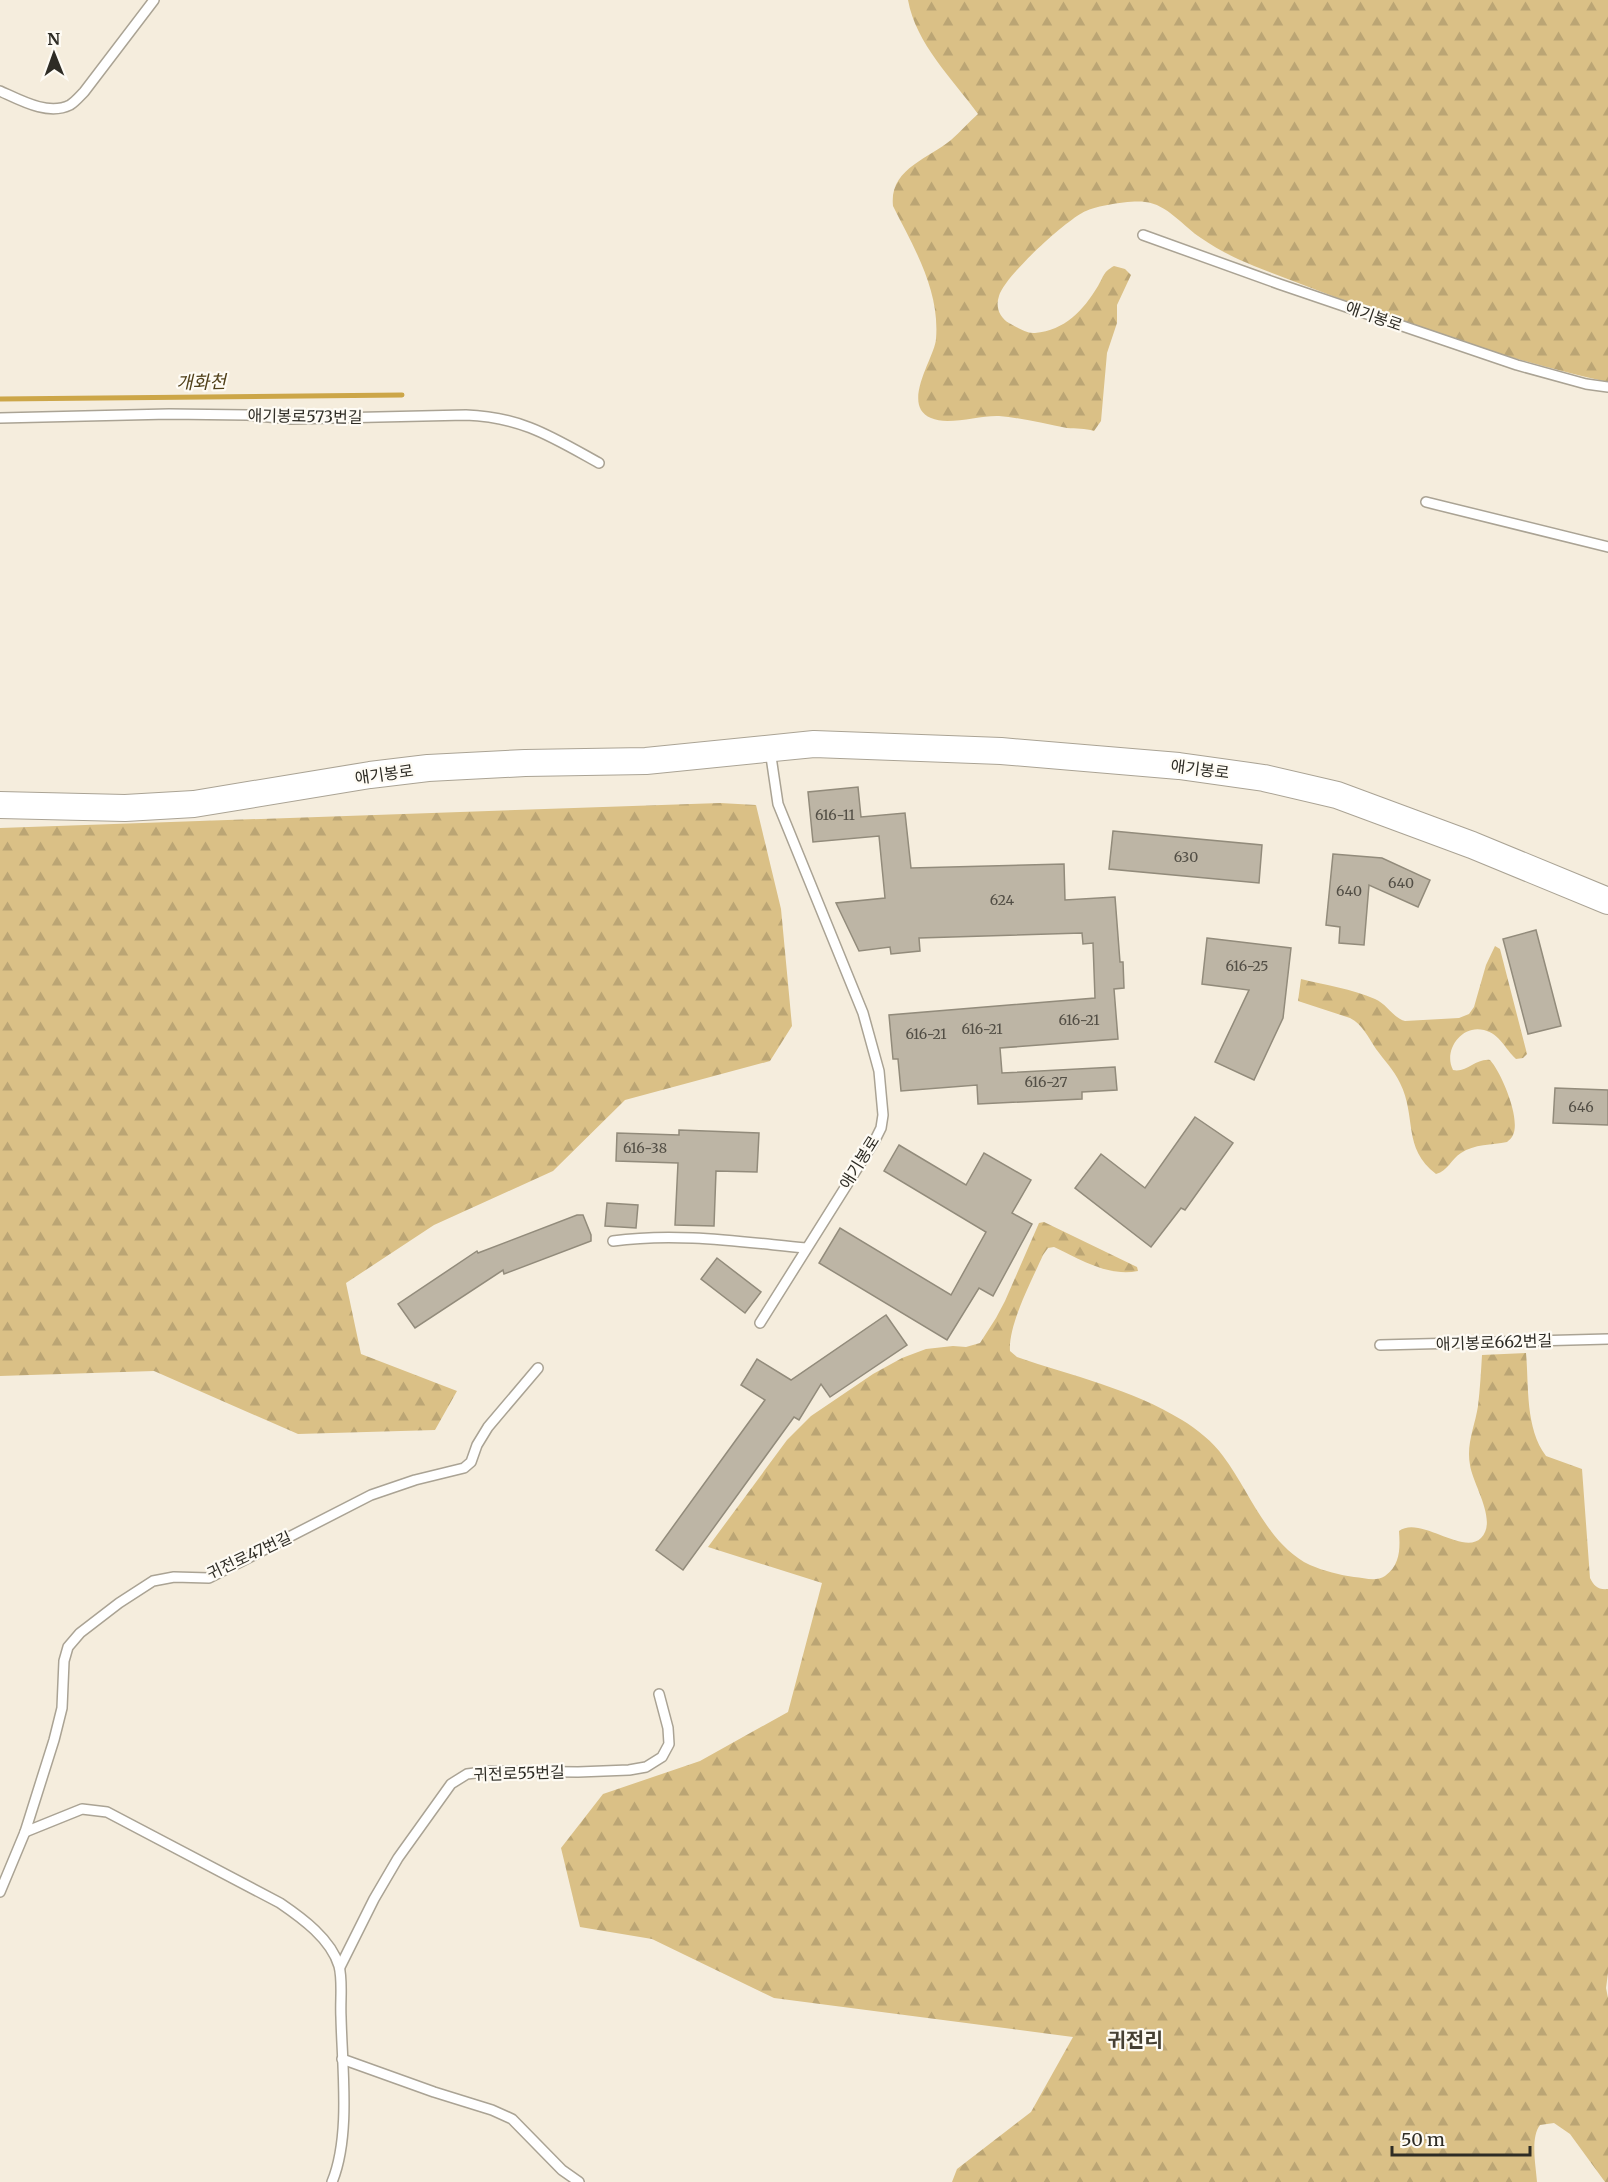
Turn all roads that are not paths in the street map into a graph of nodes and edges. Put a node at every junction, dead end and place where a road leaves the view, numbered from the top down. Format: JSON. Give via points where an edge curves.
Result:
{"nodes":[{"id":1,"x":154,"y":0,"type":"edge"},
{"id":2,"x":0,"y":91,"type":"edge"},
{"id":3,"x":1143,"y":235,"type":"dead end"},
{"id":4,"x":1608,"y":387,"type":"edge"},
{"id":5,"x":0,"y":418,"type":"edge"},
{"id":6,"x":599,"y":463,"type":"dead end"},
{"id":7,"x":1426,"y":502,"type":"dead end"},
{"id":8,"x":1608,"y":548,"type":"edge"},
{"id":9,"x":770,"y":748,"type":"junction"},
{"id":10,"x":0,"y":805,"type":"edge"},
{"id":11,"x":1608,"y":901,"type":"edge"},
{"id":12,"x":613,"y":1241,"type":"dead end"},
{"id":13,"x":806,"y":1248,"type":"junction"},
{"id":14,"x":760,"y":1323,"type":"dead end"},
{"id":15,"x":1608,"y":1339,"type":"edge"},
{"id":16,"x":1380,"y":1345,"type":"dead end"},
{"id":17,"x":538,"y":1368,"type":"dead end"},
{"id":18,"x":659,"y":1694,"type":"dead end"},
{"id":19,"x":25,"y":1832,"type":"junction"},
{"id":20,"x":0,"y":1892,"type":"edge"},
{"id":21,"x":339,"y":1967,"type":"junction"},
{"id":22,"x":342,"y":2059,"type":"junction"},
{"id":23,"x":333,"y":2182,"type":"edge"},
{"id":24,"x":579,"y":2182,"type":"edge"}],
"edges":[{"from":1,"to":2,"type":"lane","via":[[71,105],[53,110]]},
{"from":3,"to":4,"type":"lane","name":"애기봉로","via":[[1517,365]]},
{"from":5,"to":6,"type":"lane","name":"애기봉로573번길","via":[[169,414],[291,419],[493,416],[550,436]]},
{"from":7,"to":8,"type":"lane"},
{"from":9,"to":10,"type":"main road","name":"애기봉로","via":[[646,760],[428,768],[194,804],[125,808]]},
{"from":9,"to":11,"type":"main road","name":"애기봉로","via":[[825,744],[1001,751],[1179,766],[1264,778],[1337,795]]},
{"from":9,"to":13,"type":"lane","name":"애기봉로","via":[[778,804],[862,1013],[879,1071],[883,1115],[875,1140]]},
{"from":12,"to":13,"type":"lane","via":[[672,1237]]},
{"from":13,"to":14,"type":"lane","name":"애기봉로"},
{"from":15,"to":16,"type":"lane","name":"애기봉로662번길"},
{"from":17,"to":19,"type":"lane","name":"귀전로47번길","via":[[488,1427],[471,1462],[464,1468],[371,1495],[209,1578],[153,1581],[80,1634],[68,1647],[64,1661],[62,1708]]},
{"from":18,"to":21,"type":"lane","name":"귀전로55번길","via":[[669,1744],[662,1757],[646,1767],[578,1772],[491,1771],[467,1774],[451,1784],[398,1858]]},
{"from":19,"to":20,"type":"lane","name":"귀전로47번길"},
{"from":19,"to":21,"type":"lane","name":"귀전로55번길","via":[[82,1809],[107,1812],[280,1903],[323,1940]]},
{"from":21,"to":22,"type":"lane","name":"귀전로55번길"},
{"from":22,"to":23,"type":"lane","name":"귀전로55번길","via":[[342,2140]]},
{"from":22,"to":24,"type":"lane","via":[[512,2119]]}]}
